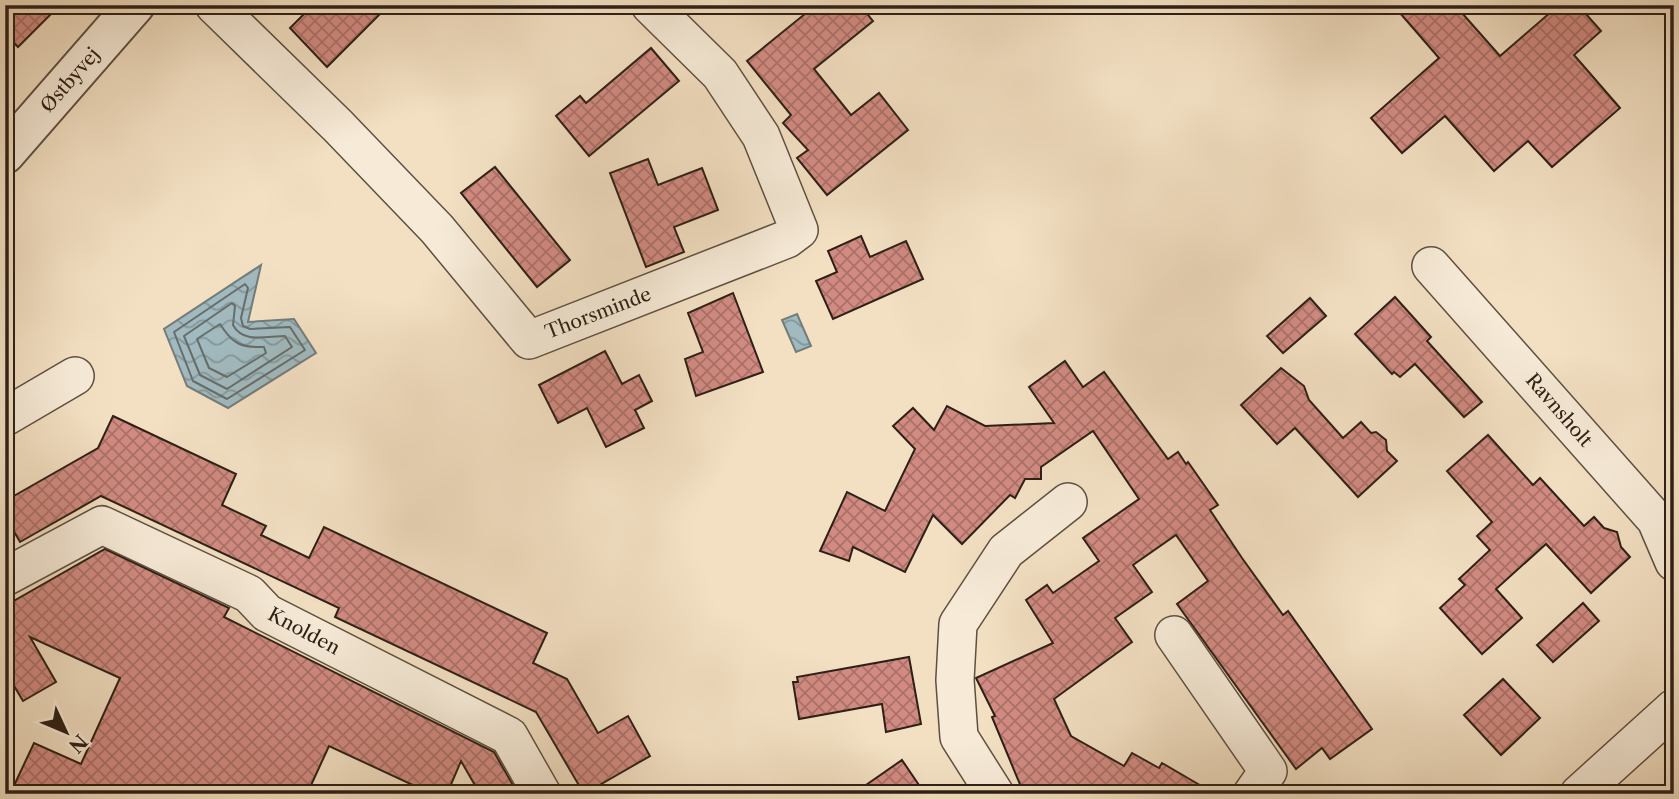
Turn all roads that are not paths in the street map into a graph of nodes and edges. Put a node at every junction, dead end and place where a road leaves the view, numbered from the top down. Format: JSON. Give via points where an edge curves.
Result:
{"nodes":[{"id":1,"x":135,"y":5,"type":"edge"},
{"id":2,"x":214,"y":5,"type":"edge"},
{"id":3,"x":650,"y":5,"type":"edge"},
{"id":4,"x":5,"y":154,"type":"edge"},
{"id":5,"x":1431,"y":266,"type":"dead end"},
{"id":6,"x":75,"y":376,"type":"dead end"},
{"id":7,"x":5,"y":416,"type":"edge"},
{"id":8,"x":1068,"y":502,"type":"dead end"},
{"id":9,"x":1674,"y":562,"type":"edge"},
{"id":10,"x":5,"y":577,"type":"edge"},
{"id":11,"x":1174,"y":635,"type":"dead end"},
{"id":12,"x":1674,"y":708,"type":"edge"},
{"id":13,"x":542,"y":794,"type":"edge"},
{"id":14,"x":995,"y":794,"type":"edge"},
{"id":15,"x":1252,"y":794,"type":"edge"},
{"id":16,"x":1580,"y":794,"type":"edge"}],
"edges":[{"from":1,"to":4,"type":"street","name":"Østbyvej"},
{"from":2,"to":3,"type":"street","name":"Thorsminde","via":[[437,229],[529,340],[787,239],[799,230],[761,136],[720,74]]},
{"from":5,"to":9,"type":"street","name":"Ravnsholt","via":[[1656,520]]},
{"from":6,"to":7,"type":"street"},
{"from":8,"to":14,"type":"street","via":[[1006,551],[958,624],[959,737]]},
{"from":10,"to":13,"type":"street","name":"Knolden","via":[[102,525],[249,594],[267,613],[509,736]]},
{"from":11,"to":15,"type":"street","via":[[1268,771]]},
{"from":12,"to":16,"type":"street"}]}
